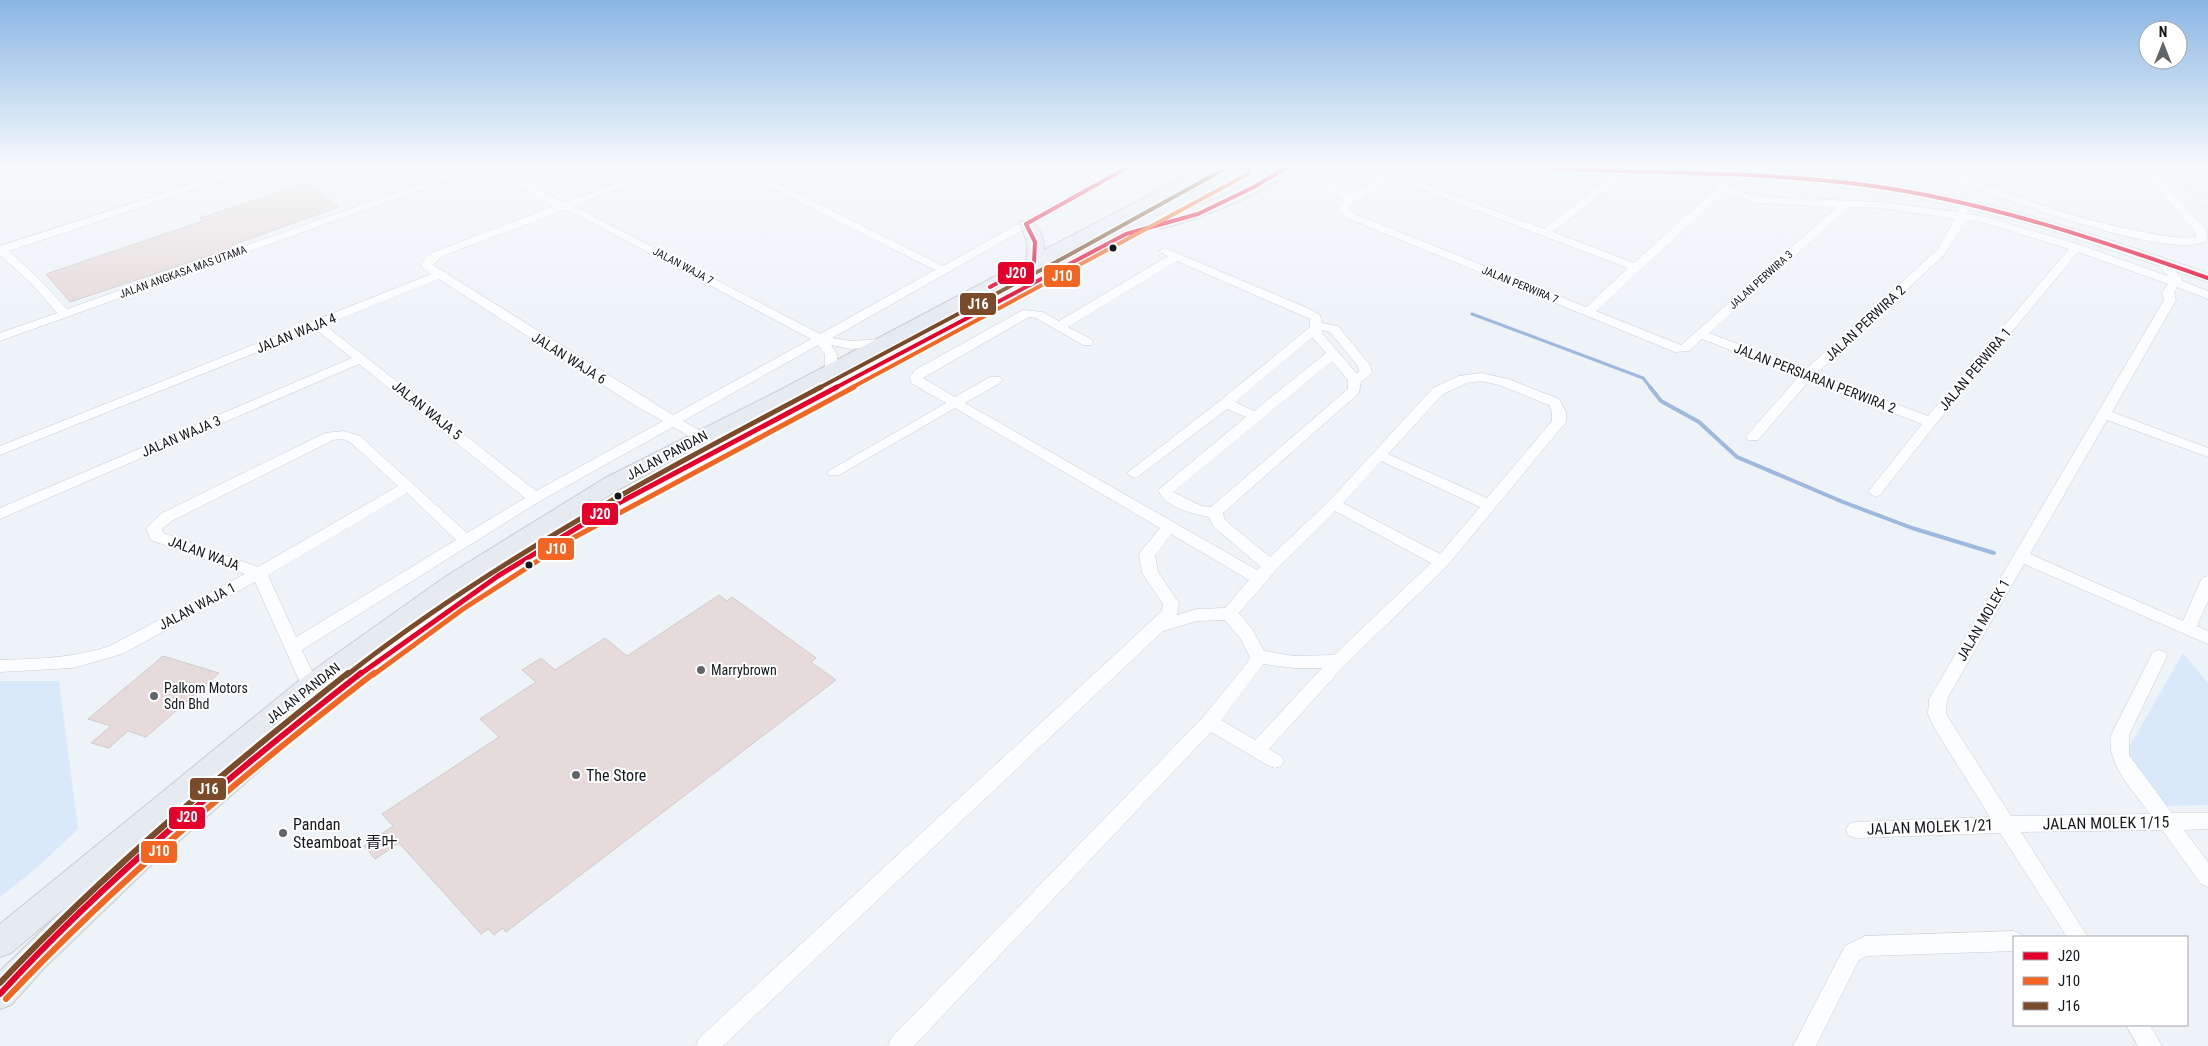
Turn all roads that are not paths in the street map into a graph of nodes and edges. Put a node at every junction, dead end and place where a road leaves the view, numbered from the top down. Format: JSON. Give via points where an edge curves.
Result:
{"nodes":[{"id":1,"x":104,"y":216,"type":"edge"},
{"id":2,"x":342,"y":216,"type":"edge"},
{"id":3,"x":537,"y":216,"type":"edge"},
{"id":4,"x":587,"y":216,"type":"edge"},
{"id":5,"x":839,"y":216,"type":"edge"},
{"id":6,"x":847,"y":216,"type":"edge"},
{"id":7,"x":1041,"y":216,"type":"edge"},
{"id":8,"x":1106,"y":216,"type":"edge"},
{"id":9,"x":1123,"y":216,"type":"edge"},
{"id":10,"x":1158,"y":216,"type":"edge"},
{"id":11,"x":1173,"y":216,"type":"edge"},
{"id":12,"x":1191,"y":216,"type":"edge"},
{"id":13,"x":1350,"y":216,"type":"edge"},
{"id":14,"x":1496,"y":216,"type":"edge"},
{"id":15,"x":1567,"y":216,"type":"edge"},
{"id":16,"x":1689,"y":216,"type":"edge"},
{"id":17,"x":1833,"y":216,"type":"edge"},
{"id":18,"x":1960,"y":216,"type":"edge"},
{"id":19,"x":1979,"y":216,"type":"edge"},
{"id":20,"x":1999,"y":216,"type":"edge"},
{"id":21,"x":2042,"y":216,"type":"edge"},
{"id":22,"x":2066,"y":216,"type":"edge"},
{"id":23,"x":2188,"y":216,"type":"edge"},
{"id":24,"x":1026,"y":224,"type":"junction"},
{"id":25,"x":1126,"y":234,"type":"junction"},
{"id":26,"x":1544,"y":234,"type":"junction"},
{"id":27,"x":1085,"y":236,"type":"junction"},
{"id":28,"x":2127,"y":241,"type":"junction"},
{"id":29,"x":2076,"y":247,"type":"junction"},
{"id":30,"x":1,"y":249,"type":"edge"},
{"id":31,"x":2162,"y":262,"type":"junction"},
{"id":32,"x":1034,"y":263,"type":"junction"},
{"id":33,"x":2208,"y":264,"type":"edge"},
{"id":34,"x":948,"y":267,"type":"junction"},
{"id":35,"x":1635,"y":267,"type":"junction"},
{"id":36,"x":2208,"y":271,"type":"edge"},
{"id":37,"x":438,"y":275,"type":"junction"},
{"id":38,"x":2208,"y":279,"type":"edge"},
{"id":39,"x":2174,"y":282,"type":"junction"},
{"id":40,"x":2190,"y":288,"type":"junction"},
{"id":41,"x":2208,"y":295,"type":"edge"},
{"id":42,"x":2170,"y":300,"type":"junction"},
{"id":43,"x":1588,"y":312,"type":"junction"},
{"id":44,"x":65,"y":314,"type":"junction"},
{"id":45,"x":317,"y":324,"type":"junction"},
{"id":46,"x":1318,"y":326,"type":"junction"},
{"id":47,"x":1059,"y":327,"type":"junction"},
{"id":48,"x":1699,"y":334,"type":"junction"},
{"id":49,"x":0,"y":337,"type":"edge"},
{"id":50,"x":820,"y":338,"type":"junction"},
{"id":51,"x":1087,"y":342,"type":"dead end"},
{"id":52,"x":882,"y":343,"type":"junction"},
{"id":53,"x":1333,"y":354,"type":"junction"},
{"id":54,"x":362,"y":358,"type":"junction"},
{"id":55,"x":831,"y":370,"type":"junction"},
{"id":56,"x":1808,"y":376,"type":"junction"},
{"id":57,"x":995,"y":380,"type":"dead end"},
{"id":58,"x":1355,"y":380,"type":"junction"},
{"id":59,"x":1226,"y":403,"type":"junction"},
{"id":60,"x":956,"y":404,"type":"junction"},
{"id":61,"x":2104,"y":414,"type":"junction"},
{"id":62,"x":1256,"y":418,"type":"junction"},
{"id":63,"x":674,"y":422,"type":"junction"},
{"id":64,"x":1930,"y":422,"type":"junction"},
{"id":65,"x":701,"y":436,"type":"junction"},
{"id":66,"x":1754,"y":437,"type":"dead end"},
{"id":67,"x":0,"y":451,"type":"edge"},
{"id":68,"x":2208,"y":453,"type":"edge"},
{"id":69,"x":1379,"y":455,"type":"junction"},
{"id":70,"x":834,"y":472,"type":"dead end"},
{"id":71,"x":1134,"y":473,"type":"dead end"},
{"id":72,"x":406,"y":487,"type":"junction"},
{"id":73,"x":1875,"y":492,"type":"dead end"},
{"id":74,"x":535,"y":498,"type":"junction"},
{"id":75,"x":1334,"y":504,"type":"junction"},
{"id":76,"x":1489,"y":505,"type":"junction"},
{"id":77,"x":1215,"y":513,"type":"junction"},
{"id":78,"x":0,"y":514,"type":"edge"},
{"id":79,"x":1169,"y":527,"type":"junction"},
{"id":80,"x":465,"y":540,"type":"junction"},
{"id":81,"x":2020,"y":556,"type":"junction"},
{"id":82,"x":1442,"y":562,"type":"junction"},
{"id":83,"x":1270,"y":566,"type":"junction"},
{"id":84,"x":259,"y":573,"type":"junction"},
{"id":85,"x":1258,"y":578,"type":"junction"},
{"id":86,"x":2208,"y":582,"type":"edge"},
{"id":87,"x":1229,"y":614,"type":"junction"},
{"id":88,"x":1157,"y":627,"type":"junction"},
{"id":89,"x":2188,"y":629,"type":"junction"},
{"id":90,"x":2208,"y":638,"type":"edge"},
{"id":91,"x":292,"y":648,"type":"junction"},
{"id":92,"x":1258,"y":656,"type":"junction"},
{"id":93,"x":2159,"y":656,"type":"dead end"},
{"id":94,"x":1338,"y":661,"type":"junction"},
{"id":95,"x":0,"y":666,"type":"edge"},
{"id":96,"x":310,"y":686,"type":"junction"},
{"id":97,"x":1209,"y":722,"type":"junction"},
{"id":98,"x":1257,"y":750,"type":"junction"},
{"id":99,"x":1275,"y":762,"type":"dead end"},
{"id":100,"x":2208,"y":821,"type":"edge"},
{"id":101,"x":2166,"y":822,"type":"junction"},
{"id":102,"x":2003,"y":824,"type":"junction"},
{"id":103,"x":1856,"y":830,"type":"dead end"},
{"id":104,"x":2208,"y":878,"type":"edge"},
{"id":105,"x":2077,"y":936,"type":"edge"},
{"id":106,"x":2013,"y":941,"type":"edge"},
{"id":107,"x":0,"y":943,"type":"edge"},
{"id":108,"x":0,"y":994,"type":"edge"},
{"id":109,"x":2138,"y":1026,"type":"edge"},
{"id":110,"x":707,"y":1046,"type":"edge"},
{"id":111,"x":899,"y":1046,"type":"edge"},
{"id":112,"x":1804,"y":1046,"type":"edge"},
{"id":113,"x":2151,"y":1046,"type":"edge"}],
"edges":[{"from":1,"to":30,"type":"street"},
{"from":2,"to":44,"type":"street","name":"JALAN ANGKASA MAS UTAMA"},
{"from":3,"to":37,"type":"street","via":[[438,254],[426,266]]},
{"from":4,"to":50,"type":"street","name":"JALAN WAJA 7"},
{"from":5,"to":34,"type":"street"},
{"from":6,"to":34,"type":"street"},
{"from":7,"to":24,"type":"street"},
{"from":8,"to":27,"type":"highway"},
{"from":9,"to":27,"type":"highway","name":"JALAN PANDAN"},
{"from":10,"to":25,"type":"highway","name":"JALAN PANDAN"},
{"from":11,"to":25,"type":"highway"},
{"from":12,"to":25,"type":"highway"},
{"from":13,"to":43,"type":"street","name":"JALAN PERWIRA 7"},
{"from":14,"to":26,"type":"street"},
{"from":15,"to":26,"type":"street"},
{"from":16,"to":35,"type":"street"},
{"from":17,"to":48,"type":"street","name":"JALAN PERWIRA 3"},
{"from":18,"to":56,"type":"street","name":"JALAN PERWIRA 2","via":[[1941,252]]},
{"from":19,"to":29,"type":"street"},
{"from":20,"to":31,"type":"main road","via":[[2052,226]]},
{"from":21,"to":28,"type":"main road"},
{"from":22,"to":23,"type":"street","via":[[2160,238],[2188,242],[2202,239],[2202,232]]},
{"from":24,"to":32,"type":"highway","via":[[1034,232],[1038,244]]},
{"from":24,"to":34,"type":"street"},
{"from":25,"to":108,"type":"highway","name":"JALAN PANDAN","via":[[613,506],[498,576],[378,660],[292,727],[136,861],[33,958]]},
{"from":26,"to":35,"type":"street"},
{"from":27,"to":32,"type":"highway","name":"JALAN PANDAN"},
{"from":28,"to":33,"type":"main road"},
{"from":28,"to":36,"type":"main road"},
{"from":29,"to":39,"type":"street"},
{"from":29,"to":64,"type":"street","name":"JALAN PERWIRA 1"},
{"from":30,"to":44,"type":"street"},
{"from":31,"to":38,"type":"main road"},
{"from":31,"to":39,"type":"street","via":[[2176,276]]},
{"from":32,"to":52,"type":"highway","name":"JALAN PANDAN"},
{"from":34,"to":50,"type":"street"},
{"from":35,"to":43,"type":"street"},
{"from":37,"to":45,"type":"street","name":"JALAN WAJA 4"},
{"from":37,"to":63,"type":"street","name":"JALAN WAJA 6"},
{"from":38,"to":40,"type":"street","name":"JALAN MOLEK 1","via":[[2196,281]]},
{"from":39,"to":40,"type":"street"},
{"from":39,"to":42,"type":"street","name":"JALAN MOLEK 1","via":[[2168,293]]},
{"from":40,"to":41,"type":"street"},
{"from":40,"to":42,"type":"street","name":"JALAN MOLEK 1","via":[[2182,299]]},
{"from":42,"to":61,"type":"street","name":"JALAN MOLEK 1"},
{"from":43,"to":48,"type":"street","name":"JALAN PERWIRA 7","via":[[1679,349],[1685,348]]},
{"from":44,"to":49,"type":"street","name":"JALAN ANGKASA MAS UTAMA"},
{"from":45,"to":54,"type":"street","name":"JALAN WAJA 5"},
{"from":45,"to":67,"type":"street","name":"JALAN WAJA 4"},
{"from":46,"to":47,"type":"street","via":[[1316,318],[1308,313],[1171,254]]},
{"from":46,"to":53,"type":"street","via":[[1316,334]]},
{"from":46,"to":58,"type":"street","via":[[1334,329],[1364,365],[1366,373]]},
{"from":46,"to":59,"type":"street"},
{"from":47,"to":51,"type":"street"},
{"from":47,"to":60,"type":"street","via":[[1039,315],[1027,313],[916,377]]},
{"from":48,"to":56,"type":"street","name":"JALAN PERSIARAN PERWIRA 2"},
{"from":50,"to":52,"type":"street","name":"JALAN WAJA 7","via":[[851,345]]},
{"from":50,"to":55,"type":"street","via":[[831,354]]},
{"from":50,"to":63,"type":"street"},
{"from":52,"to":55,"type":"highway","name":"JALAN PANDAN"},
{"from":53,"to":58,"type":"street"},
{"from":53,"to":62,"type":"street"},
{"from":54,"to":74,"type":"street","name":"JALAN WAJA 5"},
{"from":54,"to":78,"type":"street","name":"JALAN WAJA 3"},
{"from":55,"to":65,"type":"highway","name":"JALAN PANDAN"},
{"from":56,"to":64,"type":"street","name":"JALAN PERSIARAN PERWIRA 2"},
{"from":56,"to":66,"type":"street","name":"JALAN PERWIRA 2"},
{"from":57,"to":60,"type":"street"},
{"from":58,"to":77,"type":"street","via":[[1354,390]]},
{"from":59,"to":62,"type":"street"},
{"from":59,"to":71,"type":"street"},
{"from":60,"to":70,"type":"street"},
{"from":60,"to":79,"type":"street"},
{"from":61,"to":68,"type":"street"},
{"from":61,"to":81,"type":"street","name":"JALAN MOLEK 1"},
{"from":62,"to":77,"type":"street","via":[[1165,490],[1167,495],[1197,510]]},
{"from":63,"to":65,"type":"street","name":"JALAN WAJA 6"},
{"from":63,"to":74,"type":"street"},
{"from":64,"to":73,"type":"street","name":"JALAN PERWIRA 1"},
{"from":65,"to":96,"type":"highway","name":"JALAN PANDAN","via":[[613,483],[454,582]]},
{"from":69,"to":75,"type":"street"},
{"from":69,"to":76,"type":"street"},
{"from":69,"to":76,"type":"street","via":[[1438,391],[1464,379],[1481,377],[1503,382],[1554,402],[1559,422]]},
{"from":72,"to":80,"type":"street"},
{"from":72,"to":84,"type":"street","name":"JALAN WAJA 1"},
{"from":72,"to":84,"type":"street","name":"JALAN WAJA","via":[[355,439],[344,435],[330,436],[167,517],[154,528],[156,536]]},
{"from":74,"to":80,"type":"street"},
{"from":75,"to":82,"type":"street"},
{"from":75,"to":83,"type":"street"},
{"from":76,"to":82,"type":"street"},
{"from":77,"to":83,"type":"street","via":[[1220,523]]},
{"from":79,"to":85,"type":"street"},
{"from":79,"to":88,"type":"street","via":[[1147,554],[1150,573],[1171,602],[1170,613]]},
{"from":80,"to":91,"type":"street"},
{"from":81,"to":89,"type":"street"},
{"from":81,"to":102,"type":"street","name":"JALAN MOLEK 1","via":[[1938,699],[1937,714]]},
{"from":82,"to":94,"type":"street"},
{"from":83,"to":85,"type":"street"},
{"from":84,"to":91,"type":"street"},
{"from":84,"to":95,"type":"street","name":"JALAN WAJA 1","via":[[92,660],[68,665]]},
{"from":85,"to":87,"type":"street"},
{"from":86,"to":89,"type":"street"},
{"from":87,"to":88,"type":"street","via":[[1198,615]]},
{"from":87,"to":92,"type":"street","via":[[1246,631]]},
{"from":88,"to":110,"type":"street"},
{"from":89,"to":90,"type":"street"},
{"from":91,"to":96,"type":"street"},
{"from":92,"to":94,"type":"street","via":[[1294,662]]},
{"from":92,"to":97,"type":"street","via":[[1254,666]]},
{"from":93,"to":101,"type":"street","via":[[2120,735],[2118,747],[2120,757]]},
{"from":94,"to":98,"type":"street"},
{"from":96,"to":107,"type":"highway","name":"JALAN PANDAN"},
{"from":97,"to":98,"type":"street"},
{"from":97,"to":111,"type":"street"},
{"from":98,"to":99,"type":"street"},
{"from":100,"to":101,"type":"street","name":"JALAN MOLEK 1/15"},
{"from":101,"to":102,"type":"street","name":"JALAN MOLEK 1/15"},
{"from":101,"to":104,"type":"street"},
{"from":102,"to":103,"type":"street","name":"JALAN MOLEK 1/21"},
{"from":102,"to":105,"type":"street","name":"JALAN MOLEK 1"},
{"from":106,"to":112,"type":"street","via":[[1865,946],[1852,953]]},
{"from":109,"to":113,"type":"street"}]}
